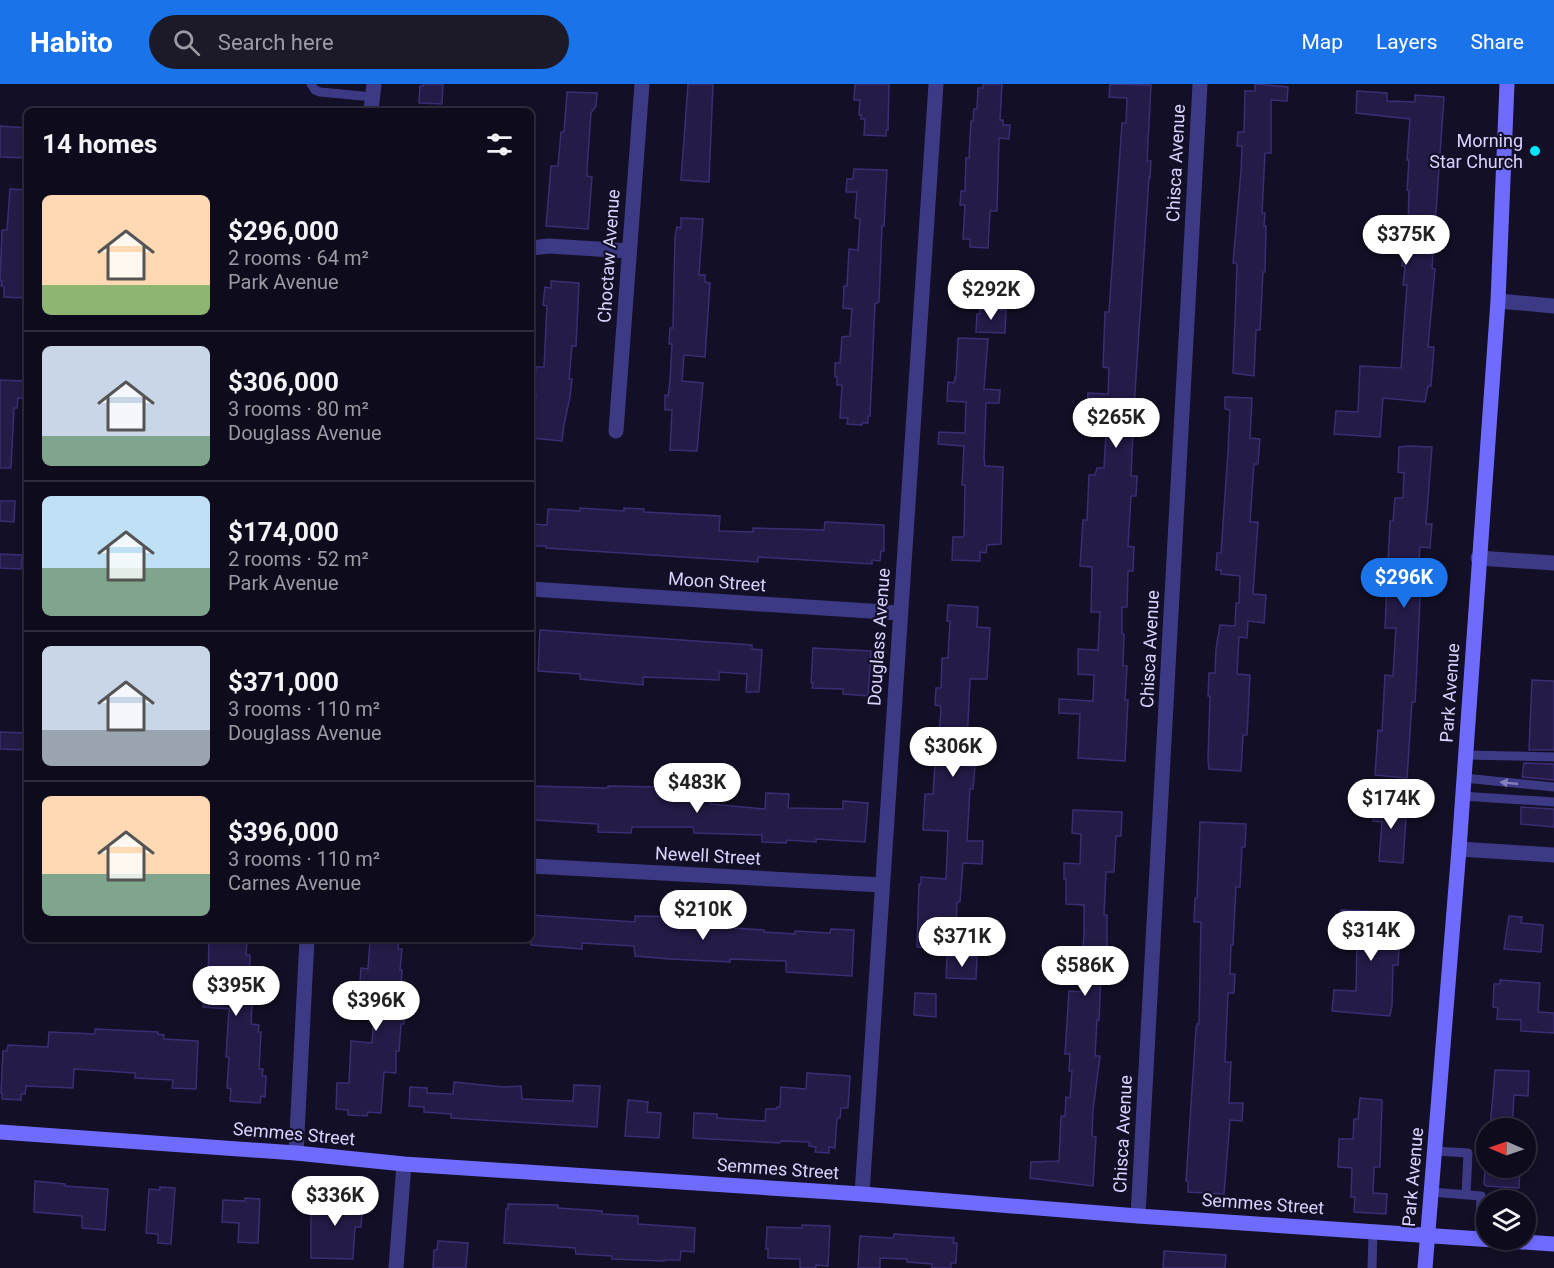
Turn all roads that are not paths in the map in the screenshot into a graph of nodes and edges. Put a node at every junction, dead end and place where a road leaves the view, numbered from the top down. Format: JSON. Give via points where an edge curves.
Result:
{"nodes":[{"id":1,"x":311,"y":84,"type":"edge"},
{"id":2,"x":642,"y":84,"type":"edge"},
{"id":3,"x":936,"y":84,"type":"edge"},
{"id":4,"x":1200,"y":84,"type":"edge"},
{"id":5,"x":1507,"y":84,"type":"edge"},
{"id":6,"x":373,"y":97,"type":"edge"},
{"id":7,"x":534,"y":248,"type":"edge"},
{"id":8,"x":629,"y":250,"type":"junction"},
{"id":9,"x":1498,"y":301,"type":"junction"},
{"id":10,"x":1554,"y":306,"type":"edge"},
{"id":11,"x":616,"y":431,"type":"dead end"},
{"id":12,"x":1479,"y":558,"type":"junction"},
{"id":13,"x":1554,"y":563,"type":"edge"},
{"id":14,"x":534,"y":589,"type":"edge"},
{"id":15,"x":900,"y":613,"type":"junction"},
{"id":16,"x":1465,"y":755,"type":"junction"},
{"id":17,"x":1554,"y":757,"type":"edge"},
{"id":18,"x":1464,"y":778,"type":"junction"},
{"id":19,"x":1554,"y":787,"type":"edge"},
{"id":20,"x":1462,"y":796,"type":"junction"},
{"id":21,"x":1554,"y":802,"type":"edge"},
{"id":22,"x":1459,"y":849,"type":"junction"},
{"id":23,"x":1554,"y":855,"type":"edge"},
{"id":24,"x":534,"y":866,"type":"edge"},
{"id":25,"x":882,"y":885,"type":"junction"},
{"id":26,"x":307,"y":942,"type":"edge"},
{"id":27,"x":0,"y":1132,"type":"edge"},
{"id":28,"x":1435,"y":1151,"type":"junction"},
{"id":29,"x":296,"y":1153,"type":"junction"},
{"id":30,"x":404,"y":1164,"type":"junction"},
{"id":31,"x":1431,"y":1192,"type":"junction"},
{"id":32,"x":862,"y":1194,"type":"junction"},
{"id":33,"x":1466,"y":1195,"type":"junction"},
{"id":34,"x":1476,"y":1196,"type":"edge"},
{"id":35,"x":1138,"y":1215,"type":"junction"},
{"id":36,"x":1373,"y":1232,"type":"junction"},
{"id":37,"x":1427,"y":1236,"type":"junction"},
{"id":38,"x":1476,"y":1239,"type":"edge"},
{"id":39,"x":1536,"y":1243,"type":"edge"},
{"id":40,"x":1554,"y":1244,"type":"edge"},
{"id":41,"x":396,"y":1268,"type":"edge"},
{"id":42,"x":1372,"y":1268,"type":"edge"},
{"id":43,"x":1425,"y":1268,"type":"edge"}],
"edges":[{"from":1,"to":6,"type":"lane","via":[[320,92]]},
{"from":2,"to":8,"type":"street","name":"Choctaw Avenue"},
{"from":3,"to":15,"type":"street","name":"Douglass Avenue"},
{"from":4,"to":35,"type":"street","name":"Chisca Avenue"},
{"from":5,"to":9,"type":"main road","name":"Park Avenue"},
{"from":7,"to":8,"type":"street"},
{"from":8,"to":11,"type":"street","name":"Choctaw Avenue"},
{"from":9,"to":10,"type":"street"},
{"from":9,"to":12,"type":"main road","name":"Park Avenue"},
{"from":12,"to":13,"type":"street"},
{"from":12,"to":16,"type":"main road","name":"Park Avenue"},
{"from":14,"to":15,"type":"street","name":"Moon Street"},
{"from":15,"to":25,"type":"street","name":"Douglass Avenue"},
{"from":16,"to":17,"type":"lane"},
{"from":16,"to":18,"type":"main road","name":"Park Avenue"},
{"from":19,"to":18,"type":"lane","one_way":true},
{"from":18,"to":20,"type":"main road","name":"Park Avenue"},
{"from":20,"to":21,"type":"lane"},
{"from":20,"to":22,"type":"main road","name":"Park Avenue"},
{"from":22,"to":23,"type":"street"},
{"from":22,"to":28,"type":"main road","name":"Park Avenue"},
{"from":24,"to":25,"type":"street","name":"Newell Street"},
{"from":25,"to":32,"type":"street","name":"Douglass Avenue"},
{"from":26,"to":29,"type":"street"},
{"from":27,"to":29,"type":"main road","name":"Semmes Street"},
{"from":28,"to":31,"type":"main road","name":"Park Avenue"},
{"from":28,"to":33,"type":"lane","via":[[1468,1153]]},
{"from":29,"to":30,"type":"main road","name":"Semmes Street"},
{"from":30,"to":32,"type":"main road","name":"Semmes Street"},
{"from":30,"to":41,"type":"street"},
{"from":31,"to":33,"type":"lane"},
{"from":31,"to":37,"type":"main road","name":"Park Avenue"},
{"from":32,"to":35,"type":"main road","name":"Semmes Street"},
{"from":33,"to":34,"type":"lane"},
{"from":35,"to":36,"type":"main road","name":"Semmes Street"},
{"from":36,"to":37,"type":"main road","name":"Semmes Street"},
{"from":36,"to":42,"type":"lane"},
{"from":37,"to":38,"type":"main road","name":"Semmes Street"},
{"from":37,"to":43,"type":"main road","name":"Park Avenue"},
{"from":39,"to":40,"type":"main road","name":"Semmes Street"}]}
